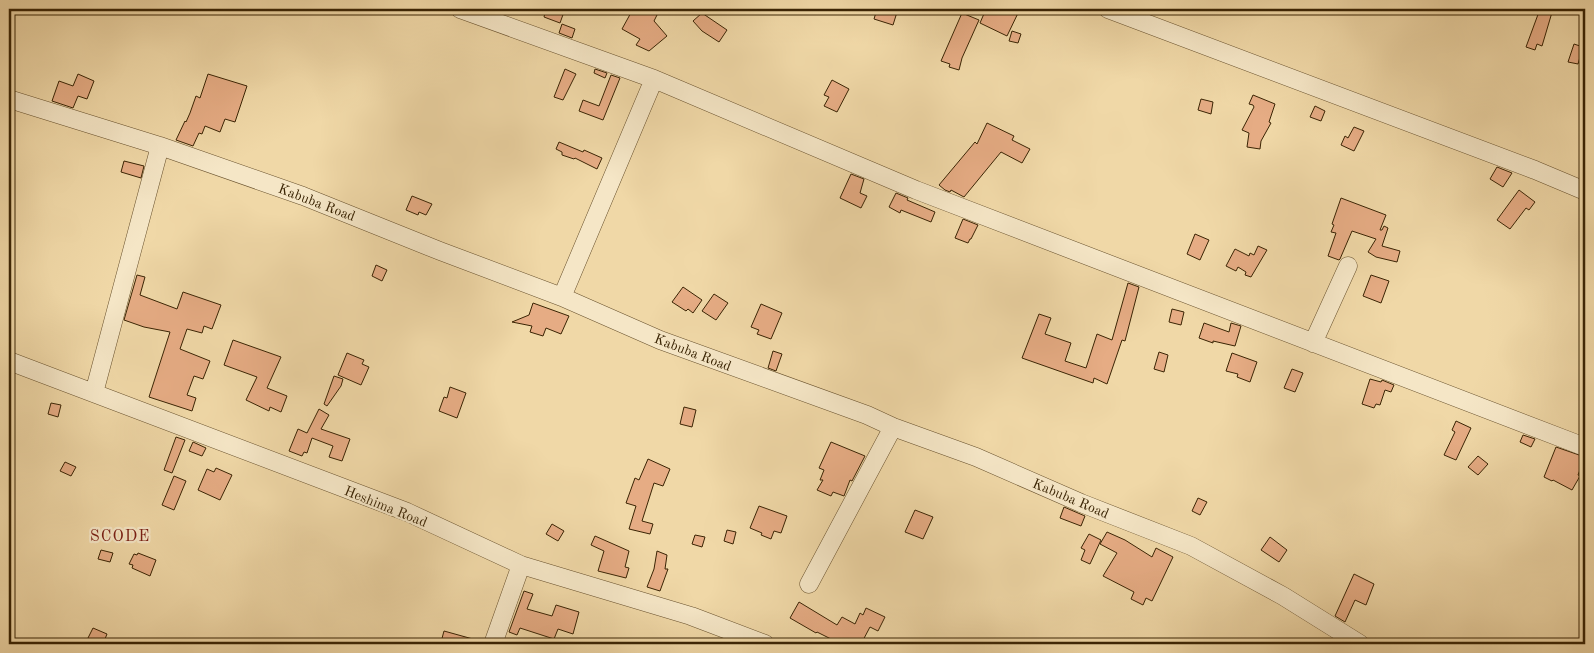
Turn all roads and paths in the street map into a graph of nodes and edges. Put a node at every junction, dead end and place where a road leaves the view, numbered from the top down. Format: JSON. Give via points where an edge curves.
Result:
{"nodes":[{"id":1,"x":1108,"y":9,"type":"edge"},
{"id":2,"x":468,"y":10,"type":"edge"},
{"id":3,"x":654,"y":79,"type":"junction"},
{"id":4,"x":9,"y":99,"type":"edge"},
{"id":5,"x":160,"y":146,"type":"junction"},
{"id":6,"x":1585,"y":191,"type":"edge"},
{"id":7,"x":1348,"y":266,"type":"dead end"},
{"id":8,"x":562,"y":297,"type":"junction"},
{"id":9,"x":1313,"y":343,"type":"junction"},
{"id":10,"x":9,"y":361,"type":"edge"},
{"id":11,"x":94,"y":393,"type":"junction"},
{"id":12,"x":893,"y":427,"type":"junction"},
{"id":13,"x":1585,"y":447,"type":"edge"},
{"id":14,"x":521,"y":565,"type":"junction"},
{"id":15,"x":809,"y":584,"type":"dead end"},
{"id":16,"x":493,"y":644,"type":"edge"},
{"id":17,"x":765,"y":644,"type":"edge"},
{"id":18,"x":1360,"y":644,"type":"edge"}],
"edges":[{"from":1,"to":6,"type":"street"},
{"from":2,"to":3,"type":"street"},
{"from":3,"to":8,"type":"street"},
{"from":3,"to":9,"type":"street","via":[[916,190]]},
{"from":4,"to":5,"type":"street","name":"Kabuba Road"},
{"from":5,"to":8,"type":"street","name":"Kabuba Road","via":[[303,196]]},
{"from":5,"to":11,"type":"street"},
{"from":7,"to":9,"type":"street"},
{"from":8,"to":12,"type":"street","name":"Kabuba Road","via":[[660,340]]},
{"from":9,"to":13,"type":"street"},
{"from":10,"to":11,"type":"street","name":"Heshima Road"},
{"from":11,"to":14,"type":"street","name":"Heshima Road","via":[[407,512]]},
{"from":12,"to":15,"type":"street"},
{"from":12,"to":18,"type":"street","name":"Kabuba Road","via":[[976,457],[1191,546],[1283,596]]},
{"from":14,"to":16,"type":"street"},
{"from":14,"to":17,"type":"street","name":"Heshima Road","via":[[691,616]]}]}
